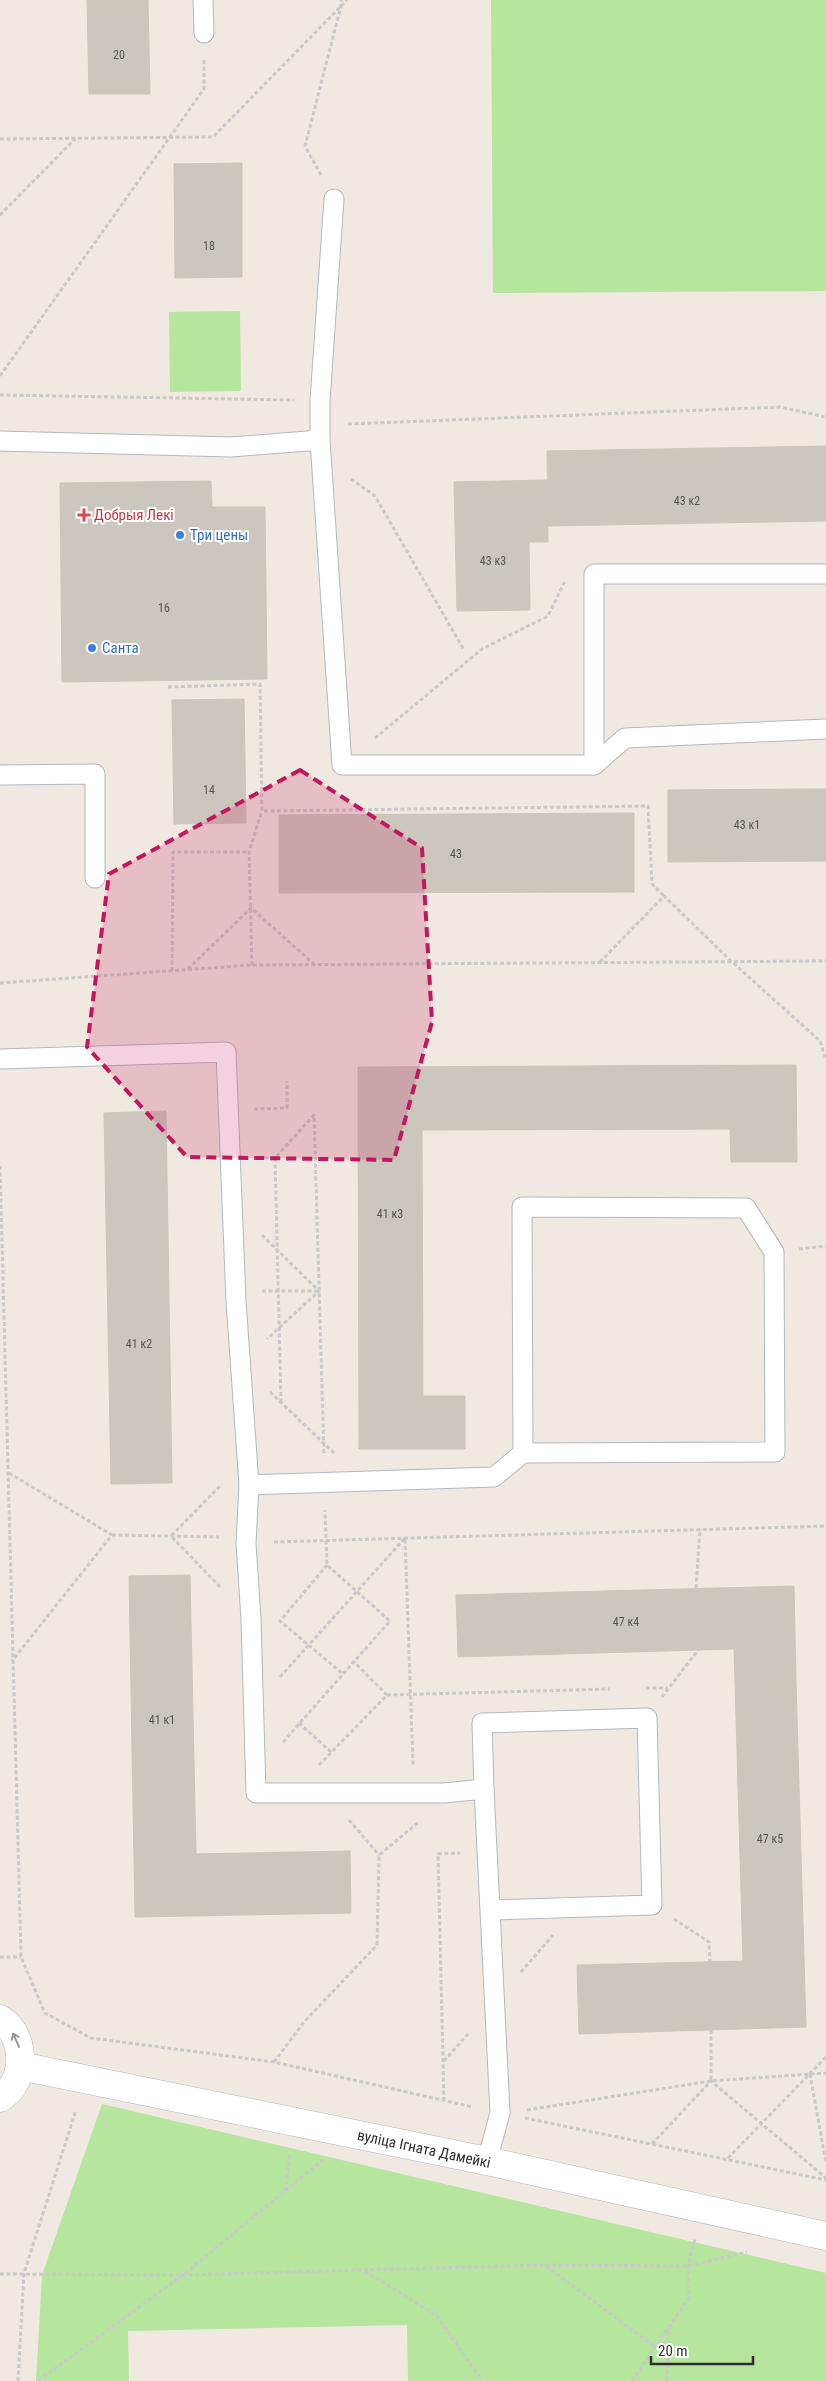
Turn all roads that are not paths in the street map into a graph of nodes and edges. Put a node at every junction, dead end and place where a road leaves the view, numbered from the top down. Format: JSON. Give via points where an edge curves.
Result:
{"nodes":[{"id":1,"x":203,"y":0,"type":"edge"},
{"id":2,"x":204,"y":32,"type":"road end"},
{"id":3,"x":334,"y":199,"type":"road end"},
{"id":4,"x":320,"y":433,"type":"junction"},
{"id":5,"x":0,"y":441,"type":"edge"},
{"id":6,"x":826,"y":574,"type":"edge"},
{"id":7,"x":826,"y":729,"type":"edge"},
{"id":8,"x":594,"y":765,"type":"junction"},
{"id":9,"x":0,"y":775,"type":"edge"},
{"id":10,"x":95,"y":878,"type":"dead end"},
{"id":11,"x":0,"y":1059,"type":"edge"},
{"id":12,"x":523,"y":1453,"type":"junction"},
{"id":13,"x":250,"y":1486,"type":"junction"},
{"id":14,"x":484,"y":1789,"type":"junction"},
{"id":15,"x":491,"y":1910,"type":"junction"},
{"id":16,"x":0,"y":2019,"type":"edge"},
{"id":17,"x":20,"y":2066,"type":"junction"},
{"id":18,"x":0,"y":2098,"type":"edge"},
{"id":19,"x":487,"y":2161,"type":"junction"},
{"id":20,"x":826,"y":2236,"type":"edge"}],
"edges":[{"from":1,"to":2,"type":"lane"},
{"from":3,"to":4,"type":"lane"},
{"from":4,"to":5,"type":"lane","via":[[231,448]]},
{"from":4,"to":8,"type":"lane","via":[[342,765]]},
{"from":6,"to":8,"type":"lane","via":[[594,574]]},
{"from":7,"to":8,"type":"lane","via":[[625,738]]},
{"from":9,"to":10,"type":"lane","via":[[95,774]]},
{"from":11,"to":13,"type":"lane","via":[[226,1052],[236,1292]]},
{"from":12,"to":12,"type":"lane","via":[[522,1207],[746,1208],[774,1252],[775,1452]]},
{"from":12,"to":13,"type":"lane","via":[[494,1477]]},
{"from":13,"to":14,"type":"lane","via":[[246,1543],[256,1793],[444,1793]]},
{"from":14,"to":15,"type":"lane"},
{"from":14,"to":15,"type":"lane","via":[[482,1723],[646,1718],[652,1905]]},
{"from":15,"to":19,"type":"lane","via":[[500,2113]]},
{"from":17,"to":16,"type":"street","one_way":true,"via":[[19,2043]]},
{"from":17,"to":18,"type":"street","via":[[12,2088]]},
{"from":17,"to":19,"type":"street","name":"вуліца Ігната Дамейкі"},
{"from":19,"to":20,"type":"street","name":"вуліца Ігната Дамейкі"}]}
